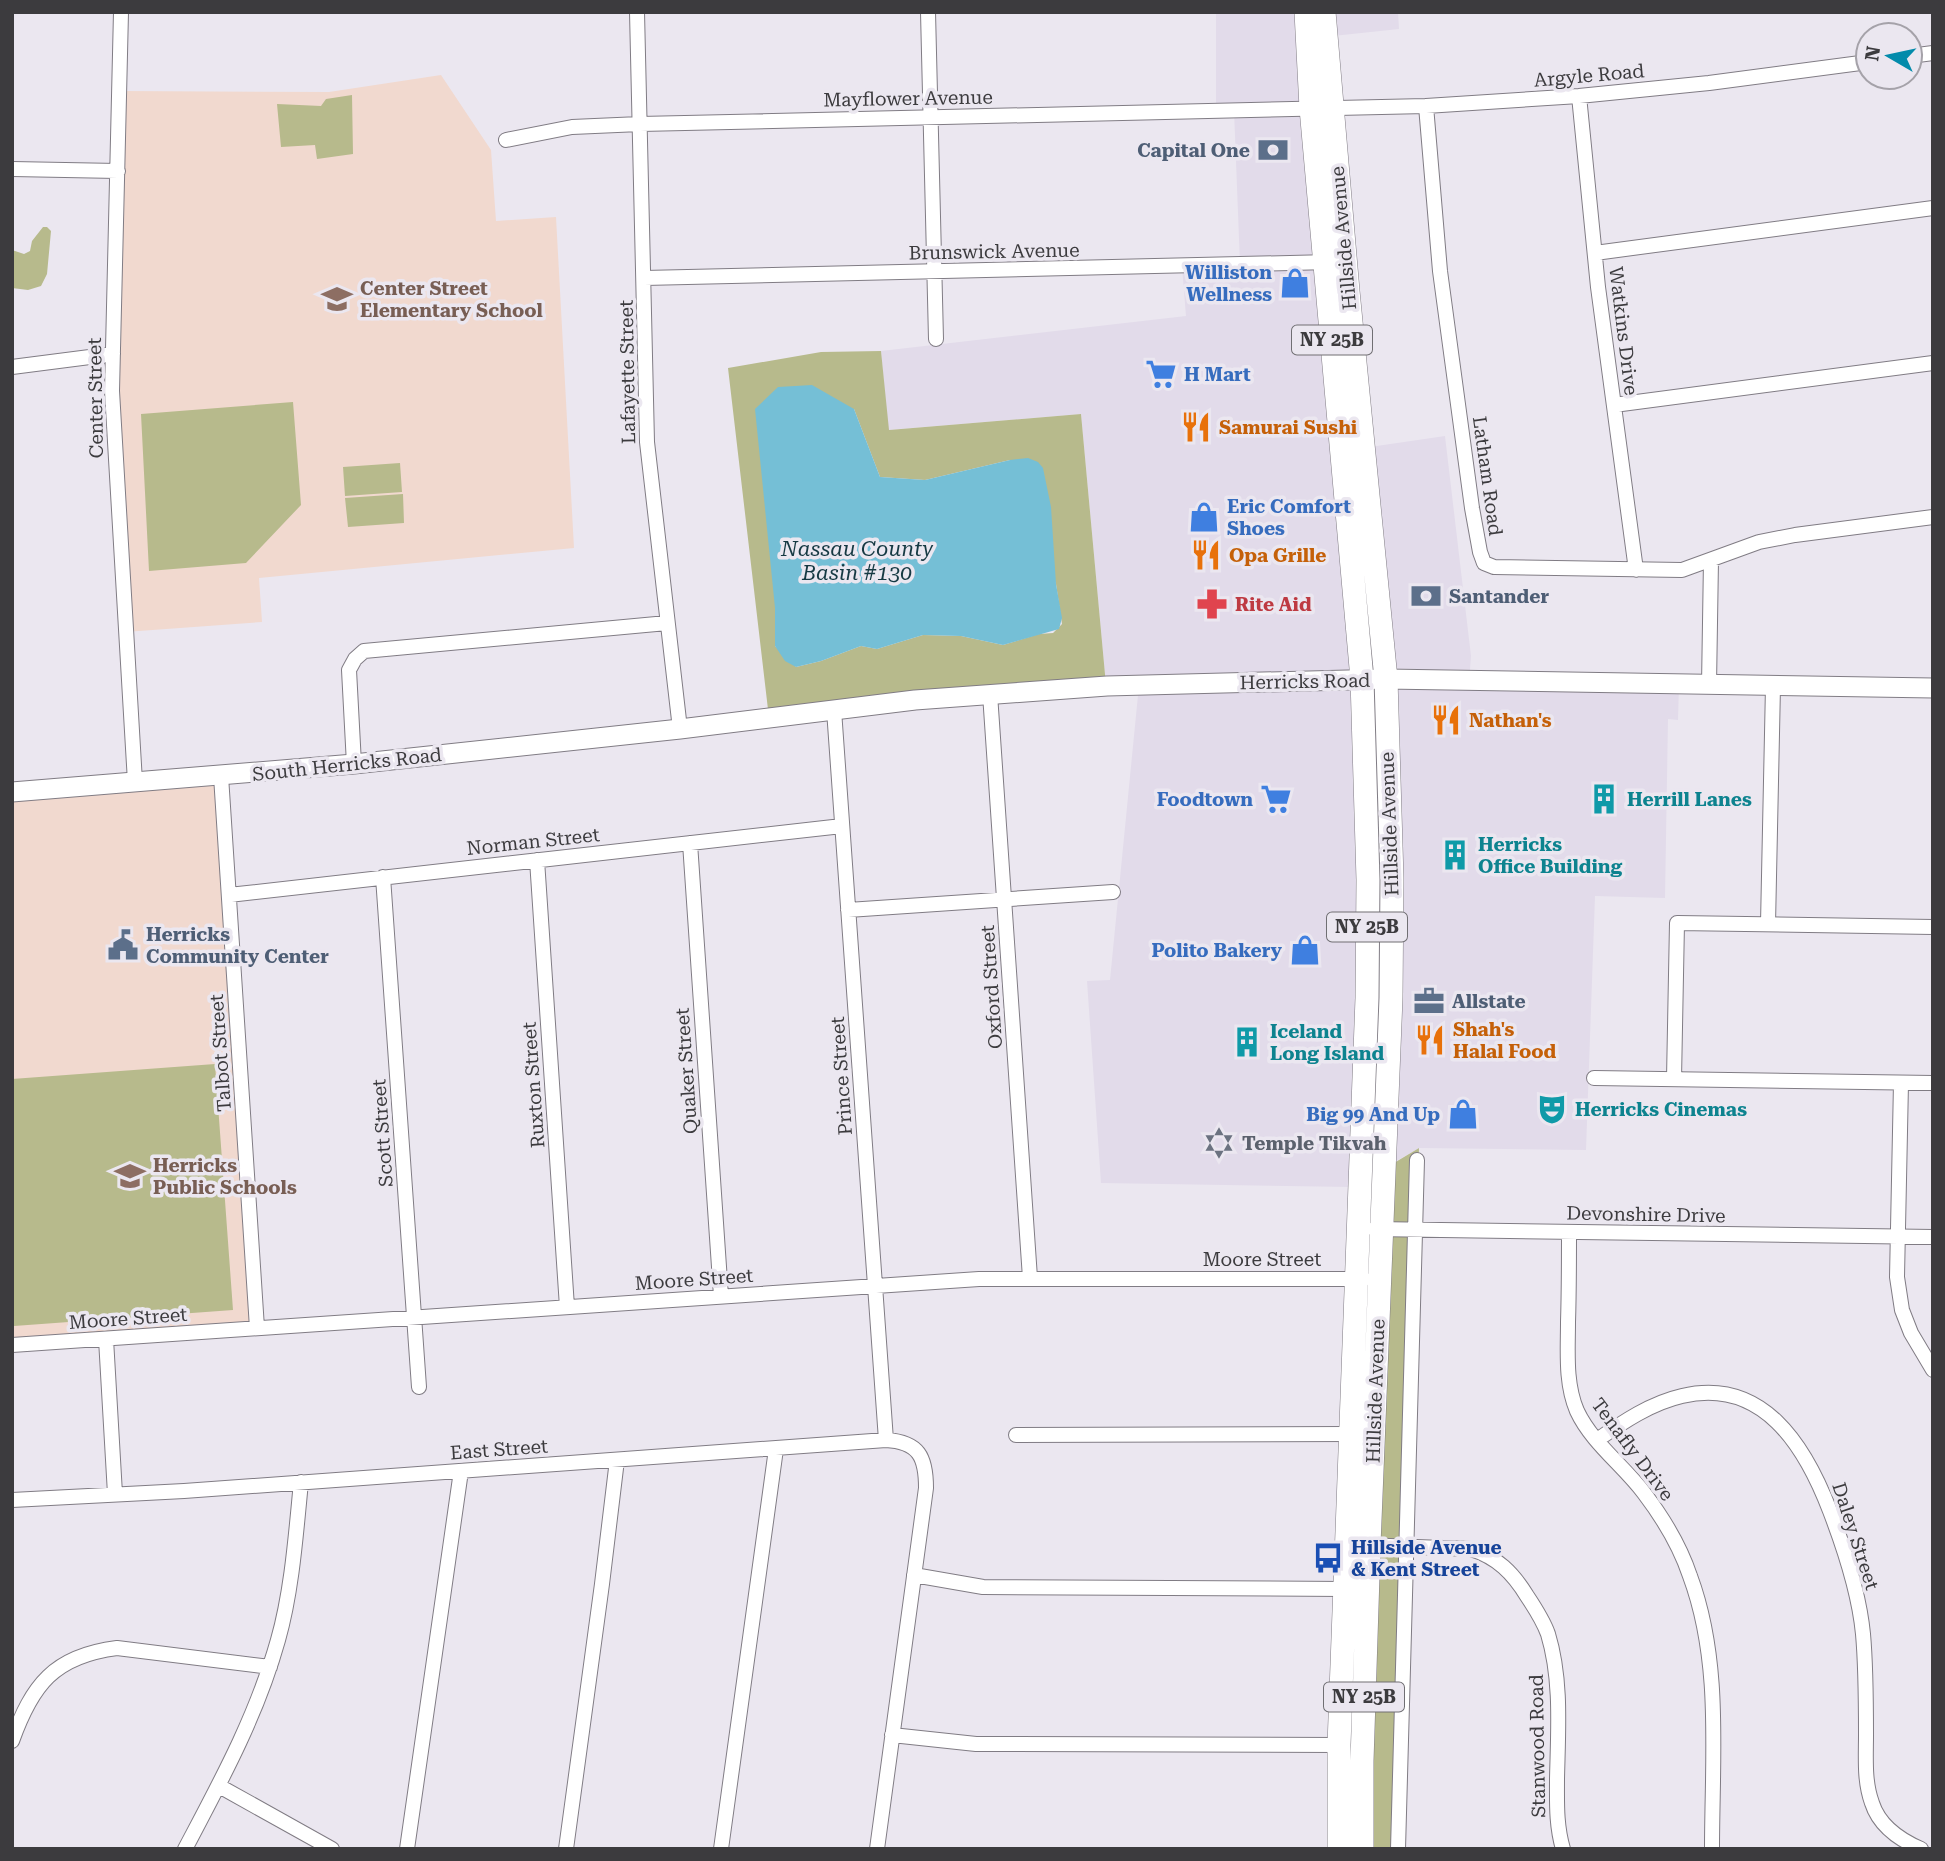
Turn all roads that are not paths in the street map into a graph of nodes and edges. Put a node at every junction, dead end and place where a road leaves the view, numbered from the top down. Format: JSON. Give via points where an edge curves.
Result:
{"nodes":[{"id":1,"x":121,"y":12,"type":"edge"},
{"id":2,"x":637,"y":12,"type":"edge"},
{"id":3,"x":928,"y":12,"type":"edge"},
{"id":4,"x":1306,"y":12,"type":"edge"},
{"id":5,"x":1324,"y":12,"type":"edge"},
{"id":6,"x":1854,"y":64,"type":"edge"},
{"id":7,"x":1579,"y":96,"type":"junction"},
{"id":8,"x":1426,"y":106,"type":"junction"},
{"id":9,"x":1321,"y":108,"type":"junction"},
{"id":10,"x":930,"y":117,"type":"junction"},
{"id":11,"x":640,"y":124,"type":"junction"},
{"id":12,"x":506,"y":140,"type":"dead end"},
{"id":13,"x":12,"y":169,"type":"edge"},
{"id":14,"x":118,"y":171,"type":"junction"},
{"id":15,"x":1933,"y":208,"type":"edge"},
{"id":16,"x":1595,"y":253,"type":"junction"},
{"id":17,"x":1335,"y":262,"type":"junction"},
{"id":18,"x":934,"y":271,"type":"junction"},
{"id":19,"x":644,"y":278,"type":"junction"},
{"id":20,"x":936,"y":339,"type":"dead end"},
{"id":21,"x":113,"y":354,"type":"junction"},
{"id":22,"x":1933,"y":363,"type":"edge"},
{"id":23,"x":12,"y":367,"type":"edge"},
{"id":24,"x":1614,"y":405,"type":"junction"},
{"id":25,"x":1933,"y":517,"type":"edge"},
{"id":26,"x":1711,"y":560,"type":"junction"},
{"id":27,"x":1636,"y":570,"type":"junction"},
{"id":28,"x":667,"y":623,"type":"junction"},
{"id":29,"x":1363,"y":679,"type":"junction"},
{"id":30,"x":1387,"y":679,"type":"junction"},
{"id":31,"x":1709,"y":685,"type":"junction"},
{"id":32,"x":1773,"y":686,"type":"junction"},
{"id":33,"x":1933,"y":688,"type":"edge"},
{"id":34,"x":990,"y":694,"type":"junction"},
{"id":35,"x":834,"y":710,"type":"junction"},
{"id":36,"x":680,"y":729,"type":"junction"},
{"id":37,"x":354,"y":764,"type":"junction"},
{"id":38,"x":221,"y":776,"type":"junction"},
{"id":39,"x":135,"y":782,"type":"junction"},
{"id":40,"x":12,"y":792,"type":"edge"},
{"id":41,"x":842,"y":826,"type":"junction"},
{"id":42,"x":690,"y":843,"type":"junction"},
{"id":43,"x":537,"y":860,"type":"junction"},
{"id":44,"x":383,"y":877,"type":"junction"},
{"id":45,"x":1113,"y":892,"type":"dead end"},
{"id":46,"x":229,"y":895,"type":"junction"},
{"id":47,"x":1004,"y":900,"type":"junction"},
{"id":48,"x":848,"y":910,"type":"junction"},
{"id":49,"x":1768,"y":924,"type":"junction"},
{"id":50,"x":1933,"y":927,"type":"edge"},
{"id":51,"x":1594,"y":1078,"type":"dead end"},
{"id":52,"x":1674,"y":1079,"type":"junction"},
{"id":53,"x":1900,"y":1083,"type":"junction"},
{"id":54,"x":1933,"y":1083,"type":"edge"},
{"id":55,"x":1417,"y":1160,"type":"dead end"},
{"id":56,"x":1358,"y":1229,"type":"junction"},
{"id":57,"x":1381,"y":1229,"type":"junction"},
{"id":58,"x":1416,"y":1229,"type":"junction"},
{"id":59,"x":1569,"y":1232,"type":"junction"},
{"id":60,"x":1898,"y":1236,"type":"junction"},
{"id":61,"x":1933,"y":1237,"type":"edge"},
{"id":62,"x":1030,"y":1278,"type":"junction"},
{"id":63,"x":1356,"y":1278,"type":"junction"},
{"id":64,"x":1380,"y":1280,"type":"junction"},
{"id":65,"x":875,"y":1286,"type":"junction"},
{"id":66,"x":721,"y":1296,"type":"junction"},
{"id":67,"x":567,"y":1307,"type":"junction"},
{"id":68,"x":414,"y":1318,"type":"junction"},
{"id":69,"x":257,"y":1328,"type":"junction"},
{"id":70,"x":106,"y":1339,"type":"junction"},
{"id":71,"x":12,"y":1345,"type":"edge"},
{"id":72,"x":1933,"y":1370,"type":"edge"},
{"id":73,"x":419,"y":1387,"type":"dead end"},
{"id":74,"x":1350,"y":1434,"type":"junction"},
{"id":75,"x":1016,"y":1435,"type":"dead end"},
{"id":76,"x":886,"y":1440,"type":"junction"},
{"id":77,"x":1597,"y":1440,"type":"junction"},
{"id":78,"x":776,"y":1449,"type":"junction"},
{"id":79,"x":617,"y":1460,"type":"junction"},
{"id":80,"x":461,"y":1471,"type":"junction"},
{"id":81,"x":301,"y":1482,"type":"junction"},
{"id":82,"x":115,"y":1494,"type":"junction"},
{"id":83,"x":12,"y":1500,"type":"edge"},
{"id":84,"x":1358,"y":1545,"type":"junction"},
{"id":85,"x":1406,"y":1546,"type":"junction"},
{"id":86,"x":914,"y":1575,"type":"junction"},
{"id":87,"x":1345,"y":1589,"type":"junction"},
{"id":88,"x":270,"y":1667,"type":"junction"},
{"id":89,"x":892,"y":1735,"type":"junction"},
{"id":90,"x":12,"y":1741,"type":"edge"},
{"id":91,"x":1339,"y":1745,"type":"junction"},
{"id":92,"x":219,"y":1786,"type":"junction"},
{"id":93,"x":184,"y":1849,"type":"edge"},
{"id":94,"x":332,"y":1849,"type":"edge"},
{"id":95,"x":407,"y":1849,"type":"edge"},
{"id":96,"x":566,"y":1849,"type":"edge"},
{"id":97,"x":721,"y":1849,"type":"edge"},
{"id":98,"x":877,"y":1849,"type":"edge"},
{"id":99,"x":1339,"y":1849,"type":"edge"},
{"id":100,"x":1362,"y":1849,"type":"edge"},
{"id":101,"x":1398,"y":1849,"type":"edge"},
{"id":102,"x":1563,"y":1849,"type":"edge"},
{"id":103,"x":1712,"y":1849,"type":"edge"},
{"id":104,"x":1921,"y":1849,"type":"edge"}],
"edges":[{"from":1,"to":14,"type":"street","name":"Center Street"},
{"from":2,"to":11,"type":"street","name":"Lafayette Street"},
{"from":3,"to":10,"type":"street"},
{"from":4,"to":9,"type":"main road","name":"Hillside Avenue","number":"NY 25B"},
{"from":5,"to":9,"type":"main road","name":"Hillside Avenue","number":"NY 25B"},
{"from":6,"to":7,"type":"street","name":"Argyle Road"},
{"from":7,"to":8,"type":"street","name":"Argyle Road"},
{"from":7,"to":16,"type":"street","name":"Watkins Drive"},
{"from":8,"to":9,"type":"street","name":"Argyle Road"},
{"from":8,"to":27,"type":"street","name":"Latham Road","via":[[1440,271],[1481,559],[1494,567]]},
{"from":9,"to":10,"type":"street","name":"Mayflower Avenue"},
{"from":9,"to":17,"type":"main road","name":"Hillside Avenue","number":"NY 25B"},
{"from":10,"to":11,"type":"street","name":"Mayflower Avenue"},
{"from":10,"to":18,"type":"street"},
{"from":11,"to":12,"type":"street","name":"Mayflower Avenue","via":[[572,127]]},
{"from":11,"to":19,"type":"street","name":"Lafayette Street"},
{"from":13,"to":14,"type":"street"},
{"from":14,"to":21,"type":"street","name":"Center Street"},
{"from":15,"to":16,"type":"street"},
{"from":16,"to":24,"type":"street","name":"Watkins Drive"},
{"from":17,"to":18,"type":"street","name":"Brunswick Avenue"},
{"from":17,"to":29,"type":"main road","name":"Hillside Avenue","number":"NY 25B"},
{"from":17,"to":30,"type":"main road","name":"Hillside Avenue","number":"NY 25B"},
{"from":18,"to":19,"type":"street","name":"Brunswick Avenue"},
{"from":18,"to":20,"type":"street"},
{"from":19,"to":28,"type":"street","name":"Lafayette Street","via":[[647,442]]},
{"from":21,"to":23,"type":"street"},
{"from":21,"to":39,"type":"street","name":"Center Street","via":[[117,501]]},
{"from":22,"to":24,"type":"street"},
{"from":24,"to":27,"type":"street","name":"Watkins Drive"},
{"from":25,"to":26,"type":"street","name":"Latham Road","via":[[1795,535],[1759,542]]},
{"from":26,"to":27,"type":"street","name":"Latham Road","via":[[1682,570]]},
{"from":26,"to":31,"type":"street"},
{"from":28,"to":36,"type":"street","name":"Lafayette Street"},
{"from":28,"to":37,"type":"street","via":[[364,651],[349,670]]},
{"from":29,"to":30,"type":"main road","name":"Herricks Road"},
{"from":29,"to":34,"type":"main road","name":"Herricks Road"},
{"from":29,"to":56,"type":"main road","name":"Hillside Avenue","number":"NY 25B","via":[[1367,998]]},
{"from":30,"to":31,"type":"main road","name":"Herricks Road"},
{"from":30,"to":57,"type":"main road","name":"Hillside Avenue","number":"NY 25B","via":[[1391,948]]},
{"from":31,"to":32,"type":"main road","name":"Herricks Road"},
{"from":32,"to":33,"type":"main road","name":"Herricks Road"},
{"from":32,"to":49,"type":"street"},
{"from":34,"to":35,"type":"main road","name":"Herricks Road"},
{"from":34,"to":47,"type":"street","name":"Oxford Street"},
{"from":35,"to":36,"type":"main road","name":"Herricks Road"},
{"from":35,"to":41,"type":"street","name":"Prince Street"},
{"from":36,"to":37,"type":"main road","name":"South Herricks Road"},
{"from":37,"to":38,"type":"main road","name":"South Herricks Road"},
{"from":38,"to":39,"type":"main road","name":"South Herricks Road"},
{"from":38,"to":46,"type":"street","name":"Talbot Street"},
{"from":39,"to":40,"type":"main road","name":"South Herricks Road"},
{"from":41,"to":42,"type":"street","name":"Norman Street"},
{"from":41,"to":48,"type":"street","name":"Prince Street"},
{"from":42,"to":43,"type":"street","name":"Norman Street"},
{"from":42,"to":66,"type":"street","name":"Quaker Street"},
{"from":43,"to":44,"type":"street","name":"Norman Street"},
{"from":43,"to":67,"type":"street","name":"Ruxton Street"},
{"from":44,"to":46,"type":"street","name":"Norman Street"},
{"from":44,"to":68,"type":"street","name":"Scott Street"},
{"from":45,"to":47,"type":"street"},
{"from":46,"to":69,"type":"street","name":"Talbot Street"},
{"from":47,"to":48,"type":"street"},
{"from":47,"to":62,"type":"street","name":"Oxford Street"},
{"from":48,"to":65,"type":"street","name":"Prince Street"},
{"from":49,"to":50,"type":"street"},
{"from":49,"to":52,"type":"street","via":[[1676,923]]},
{"from":51,"to":52,"type":"street"},
{"from":52,"to":53,"type":"street"},
{"from":53,"to":54,"type":"street"},
{"from":53,"to":60,"type":"street"},
{"from":55,"to":58,"type":"street"},
{"from":56,"to":57,"type":"street","name":"Devonshire Drive"},
{"from":56,"to":63,"type":"main road","name":"Hillside Avenue","number":"NY 25B"},
{"from":57,"to":58,"type":"street","name":"Devonshire Drive"},
{"from":57,"to":64,"type":"main road","name":"Hillside Avenue","number":"NY 25B"},
{"from":58,"to":59,"type":"street","name":"Devonshire Drive"},
{"from":58,"to":85,"type":"street"},
{"from":59,"to":60,"type":"street","name":"Devonshire Drive"},
{"from":59,"to":77,"type":"street","name":"Tenafly Drive","via":[[1570,1381],[1577,1410]]},
{"from":60,"to":61,"type":"street","name":"Devonshire Drive"},
{"from":60,"to":72,"type":"street","via":[[1902,1310]]},
{"from":62,"to":63,"type":"street","name":"Moore Street"},
{"from":62,"to":65,"type":"street","name":"Moore Street"},
{"from":63,"to":64,"type":"street","name":"Moore Street"},
{"from":63,"to":74,"type":"main road","name":"Hillside Avenue","number":"NY 25B"},
{"from":64,"to":84,"type":"main road","name":"Hillside Avenue","number":"NY 25B"},
{"from":65,"to":66,"type":"street","name":"Moore Street"},
{"from":65,"to":76,"type":"street","name":"Prince Street"},
{"from":66,"to":67,"type":"street","name":"Moore Street"},
{"from":67,"to":68,"type":"street","name":"Moore Street"},
{"from":68,"to":69,"type":"street","name":"Moore Street"},
{"from":68,"to":73,"type":"street","name":"Scott Street"},
{"from":69,"to":70,"type":"street","name":"Moore Street"},
{"from":70,"to":71,"type":"street","name":"Moore Street"},
{"from":70,"to":82,"type":"street"},
{"from":74,"to":75,"type":"street"},
{"from":74,"to":84,"type":"main road","name":"Hillside Avenue","number":"NY 25B"},
{"from":76,"to":78,"type":"street","name":"East Street"},
{"from":76,"to":86,"type":"street","via":[[906,1443],[919,1453],[926,1468]]},
{"from":77,"to":103,"type":"street","name":"Tenafly Drive","via":[[1667,1525],[1683,1556],[1704,1623],[1712,1685]]},
{"from":77,"to":104,"type":"street","name":"Daley Street","via":[[1648,1409],[1682,1396],[1713,1393],[1741,1399],[1780,1422],[1799,1446],[1819,1485],[1854,1585],[1863,1632],[1867,1785],[1872,1806],[1893,1832]]},
{"from":78,"to":79,"type":"street","name":"East Street"},
{"from":78,"to":97,"type":"street"},
{"from":79,"to":80,"type":"street","name":"East Street"},
{"from":79,"to":96,"type":"street"},
{"from":80,"to":81,"type":"street","name":"East Street"},
{"from":80,"to":95,"type":"street"},
{"from":81,"to":82,"type":"street","name":"East Street"},
{"from":81,"to":88,"type":"street","via":[[286,1601]]},
{"from":82,"to":83,"type":"street","name":"East Street"},
{"from":84,"to":85,"type":"street","name":"Stanwood Road"},
{"from":84,"to":87,"type":"main road","name":"Hillside Avenue","number":"NY 25B"},
{"from":84,"to":100,"type":"main road","name":"Hillside Avenue","number":"NY 25B"},
{"from":85,"to":101,"type":"street"},
{"from":85,"to":102,"type":"street","name":"Stanwood Road","via":[[1487,1554],[1518,1582],[1541,1617],[1556,1666],[1557,1819]]},
{"from":86,"to":87,"type":"street","via":[[983,1587]]},
{"from":86,"to":89,"type":"street"},
{"from":87,"to":91,"type":"main road","name":"Hillside Avenue","number":"NY 25B"},
{"from":88,"to":90,"type":"street","via":[[117,1648],[99,1650],[74,1659],[42,1683],[24,1708]]},
{"from":88,"to":92,"type":"street"},
{"from":89,"to":91,"type":"street","via":[[976,1744]]},
{"from":89,"to":98,"type":"street"},
{"from":91,"to":99,"type":"main road","name":"Hillside Avenue","number":"NY 25B"},
{"from":92,"to":93,"type":"street"},
{"from":92,"to":94,"type":"street"}]}
